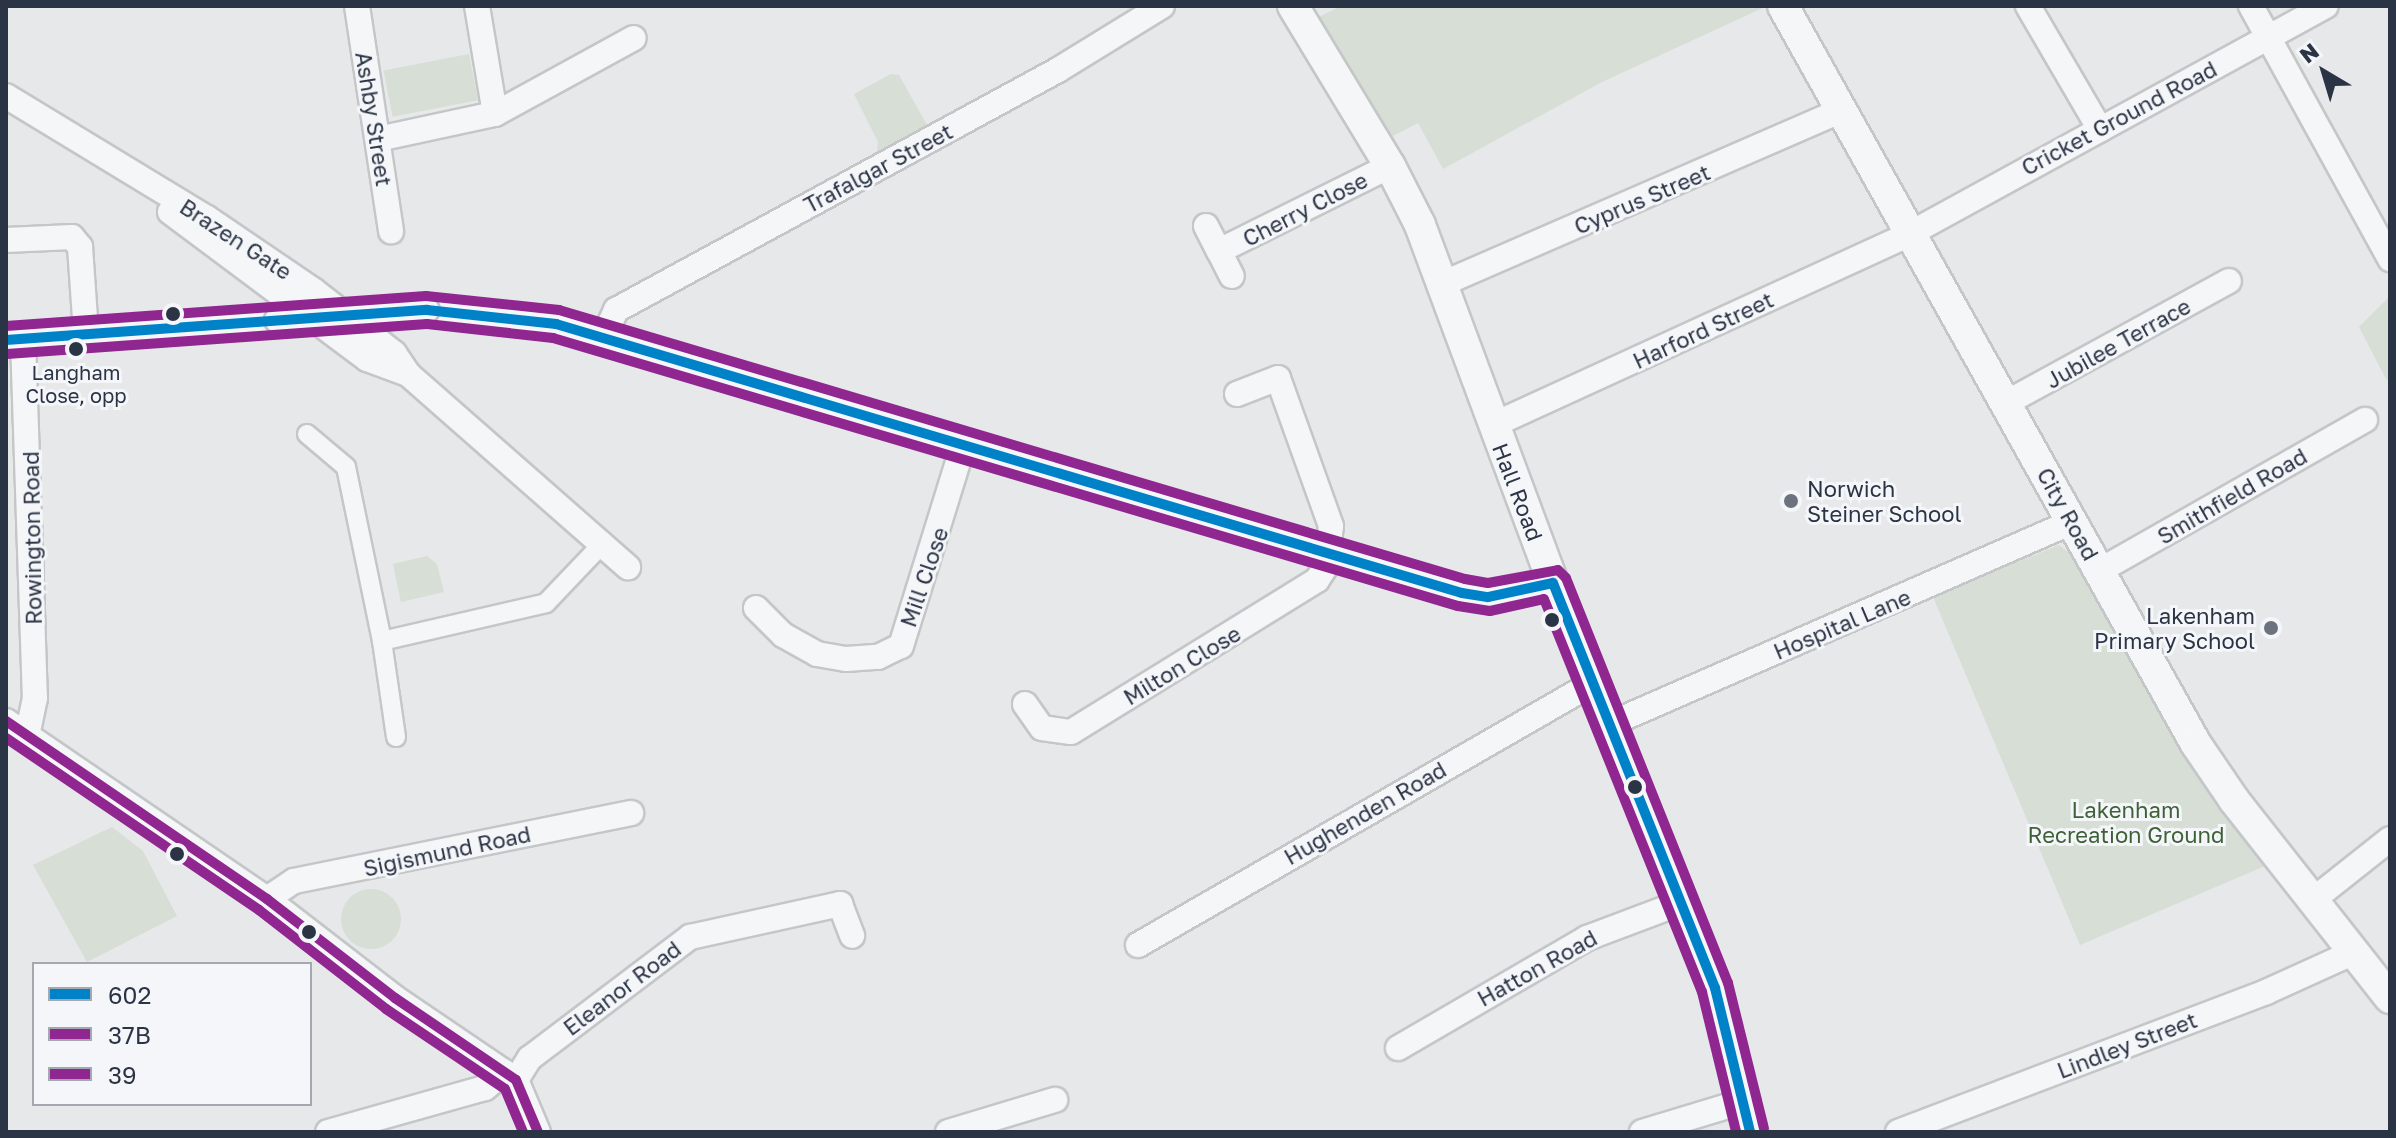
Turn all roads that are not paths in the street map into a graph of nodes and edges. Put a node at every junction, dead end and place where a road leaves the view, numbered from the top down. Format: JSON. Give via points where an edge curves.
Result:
{"nodes":[{"id":1,"x":357,"y":6,"type":"edge"},
{"id":2,"x":477,"y":6,"type":"edge"},
{"id":3,"x":1162,"y":6,"type":"edge"},
{"id":4,"x":1293,"y":6,"type":"edge"},
{"id":5,"x":1783,"y":6,"type":"edge"},
{"id":6,"x":2028,"y":6,"type":"edge"},
{"id":7,"x":2251,"y":6,"type":"edge"},
{"id":8,"x":2326,"y":6,"type":"edge"},
{"id":9,"x":2268,"y":37,"type":"junction"},
{"id":10,"x":634,"y":38,"type":"dead end"},
{"id":11,"x":6,"y":96,"type":"edge"},
{"id":12,"x":1840,"y":111,"type":"junction"},
{"id":13,"x":495,"y":114,"type":"junction"},
{"id":14,"x":2100,"y":129,"type":"junction"},
{"id":15,"x":378,"y":139,"type":"junction"},
{"id":16,"x":1390,"y":166,"type":"junction"},
{"id":17,"x":1206,"y":226,"type":"dead end"},
{"id":18,"x":391,"y":231,"type":"dead end"},
{"id":19,"x":1912,"y":232,"type":"junction"},
{"id":20,"x":6,"y":240,"type":"edge"},
{"id":21,"x":1219,"y":251,"type":"junction"},
{"id":22,"x":2390,"y":259,"type":"edge"},
{"id":23,"x":1232,"y":276,"type":"dead end"},
{"id":24,"x":2229,"y":281,"type":"dead end"},
{"id":25,"x":1442,"y":284,"type":"junction"},
{"id":26,"x":86,"y":333,"type":"junction"},
{"id":27,"x":604,"y":336,"type":"junction"},
{"id":28,"x":15,"y":340,"type":"edge"},
{"id":29,"x":1237,"y":394,"type":"dead end"},
{"id":30,"x":2006,"y":403,"type":"junction"},
{"id":31,"x":2365,"y":420,"type":"dead end"},
{"id":32,"x":1493,"y":425,"type":"junction"},
{"id":33,"x":307,"y":434,"type":"dead end"},
{"id":34,"x":964,"y":443,"type":"junction"},
{"id":35,"x":2072,"y":522,"type":"junction"},
{"id":36,"x":604,"y":542,"type":"junction"},
{"id":37,"x":1329,"y":553,"type":"junction"},
{"id":38,"x":628,"y":567,"type":"dead end"},
{"id":39,"x":2099,"y":571,"type":"junction"},
{"id":40,"x":1553,"y":583,"type":"junction"},
{"id":41,"x":756,"y":608,"type":"dead end"},
{"id":42,"x":382,"y":641,"type":"junction"},
{"id":43,"x":1593,"y":683,"type":"junction"},
{"id":44,"x":1025,"y":704,"type":"dead end"},
{"id":45,"x":6,"y":721,"type":"edge"},
{"id":46,"x":1610,"y":724,"type":"junction"},
{"id":47,"x":27,"y":736,"type":"junction"},
{"id":48,"x":396,"y":737,"type":"dead end"},
{"id":49,"x":631,"y":813,"type":"dead end"},
{"id":50,"x":2390,"y":839,"type":"edge"},
{"id":51,"x":267,"y":899,"type":"junction"},
{"id":52,"x":2313,"y":900,"type":"junction"},
{"id":53,"x":1683,"y":902,"type":"junction"},
{"id":54,"x":852,"y":936,"type":"dead end"},
{"id":55,"x":1138,"y":945,"type":"dead end"},
{"id":56,"x":2354,"y":952,"type":"junction"},
{"id":57,"x":2390,"y":998,"type":"edge"},
{"id":58,"x":1398,"y":1048,"type":"dead end"},
{"id":59,"x":510,"y":1076,"type":"junction"},
{"id":60,"x":1055,"y":1100,"type":"dead end"},
{"id":61,"x":1745,"y":1101,"type":"junction"},
{"id":62,"x":328,"y":1132,"type":"edge"},
{"id":63,"x":538,"y":1132,"type":"edge"},
{"id":64,"x":948,"y":1132,"type":"edge"},
{"id":65,"x":1642,"y":1132,"type":"edge"},
{"id":66,"x":1750,"y":1132,"type":"edge"},
{"id":67,"x":1898,"y":1132,"type":"edge"}],
"edges":[{"from":1,"to":15,"type":"street","name":"Ashby Street"},
{"from":2,"to":13,"type":"street"},
{"from":3,"to":27,"type":"street","name":"Trafalgar Street","via":[[1058,70],[616,310]]},
{"from":4,"to":16,"type":"street","name":"Hall Road"},
{"from":5,"to":12,"type":"street","name":"City Road"},
{"from":6,"to":14,"type":"street"},
{"from":7,"to":9,"type":"street"},
{"from":8,"to":9,"type":"street","name":"Cricket Ground Road"},
{"from":9,"to":14,"type":"street","name":"Cricket Ground Road"},
{"from":9,"to":22,"type":"street"},
{"from":10,"to":13,"type":"street"},
{"from":11,"to":36,"type":"street","name":"Brazen Gate","via":[[207,218],[313,290],[394,353],[408,374]]},
{"from":12,"to":19,"type":"street","name":"City Road"},
{"from":12,"to":25,"type":"street","name":"Cyprus Street"},
{"from":13,"to":15,"type":"street"},
{"from":14,"to":19,"type":"street","name":"Cricket Ground Road"},
{"from":15,"to":18,"type":"street","name":"Ashby Street"},
{"from":16,"to":21,"type":"street","name":"Cherry Close"},
{"from":16,"to":25,"type":"street","name":"Hall Road"},
{"from":17,"to":21,"type":"street","name":"Cherry Close"},
{"from":19,"to":30,"type":"street","name":"City Road"},
{"from":19,"to":32,"type":"street","name":"Harford Street"},
{"from":20,"to":26,"type":"street","via":[[72,237],[80,247]]},
{"from":21,"to":23,"type":"street","name":"Cherry Close"},
{"from":24,"to":30,"type":"street","name":"Jubilee Terrace"},
{"from":25,"to":32,"type":"street","name":"Hall Road"},
{"from":26,"to":27,"type":"street","bridge":true,"via":[[427,310],[521,318]]},
{"from":26,"to":28,"type":"street"},
{"from":27,"to":34,"type":"street"},
{"from":28,"to":47,"type":"street","name":"Rowington Road","via":[[35,698]]},
{"from":29,"to":37,"type":"street","via":[[1278,378],[1324,499],[1331,526]]},
{"from":30,"to":35,"type":"street","name":"City Road"},
{"from":31,"to":39,"type":"street","name":"Smithfield Road"},
{"from":32,"to":40,"type":"street","name":"Hall Road"},
{"from":33,"to":42,"type":"street","via":[[346,467]]},
{"from":34,"to":37,"type":"street"},
{"from":34,"to":41,"type":"street","name":"Mill Close","via":[[901,646],[878,657],[817,654],[783,635]]},
{"from":35,"to":39,"type":"street","name":"City Road"},
{"from":35,"to":46,"type":"street","name":"Hospital Lane"},
{"from":36,"to":38,"type":"street","name":"Brazen Gate"},
{"from":36,"to":42,"type":"street","via":[[546,603]]},
{"from":37,"to":40,"type":"street","via":[[1488,597]]},
{"from":37,"to":44,"type":"street","name":"Milton Close","via":[[1326,566],[1307,589],[1071,732],[1042,728]]},
{"from":39,"to":52,"type":"street","name":"City Road","via":[[2196,744]]},
{"from":40,"to":43,"type":"street","name":"Hall Road"},
{"from":42,"to":48,"type":"street"},
{"from":43,"to":46,"type":"street","name":"Hall Road"},
{"from":43,"to":55,"type":"street","name":"Hughenden Road"},
{"from":45,"to":47,"type":"street"},
{"from":46,"to":53,"type":"street","name":"Hall Road"},
{"from":47,"to":51,"type":"street"},
{"from":49,"to":51,"type":"street","name":"Sigismund Road","via":[[294,881]]},
{"from":50,"to":52,"type":"street"},
{"from":51,"to":59,"type":"street","via":[[395,998]]},
{"from":52,"to":56,"type":"street","name":"City Road"},
{"from":53,"to":58,"type":"street","name":"Hatton Road","via":[[1587,938]]},
{"from":53,"to":61,"type":"street","name":"Hall Road","via":[[1715,988]]},
{"from":54,"to":59,"type":"street","name":"Eleanor Road","via":[[842,895],[690,937]]},
{"from":56,"to":57,"type":"street","name":"City Road"},
{"from":56,"to":67,"type":"street","name":"Lindley Street","via":[[2266,992]]},
{"from":59,"to":62,"type":"street","name":"Eleanor Road","via":[[485,1088]]},
{"from":59,"to":63,"type":"street"},
{"from":60,"to":64,"type":"street"},
{"from":61,"to":65,"type":"street"},
{"from":61,"to":66,"type":"street","name":"Hall Road"}]}
